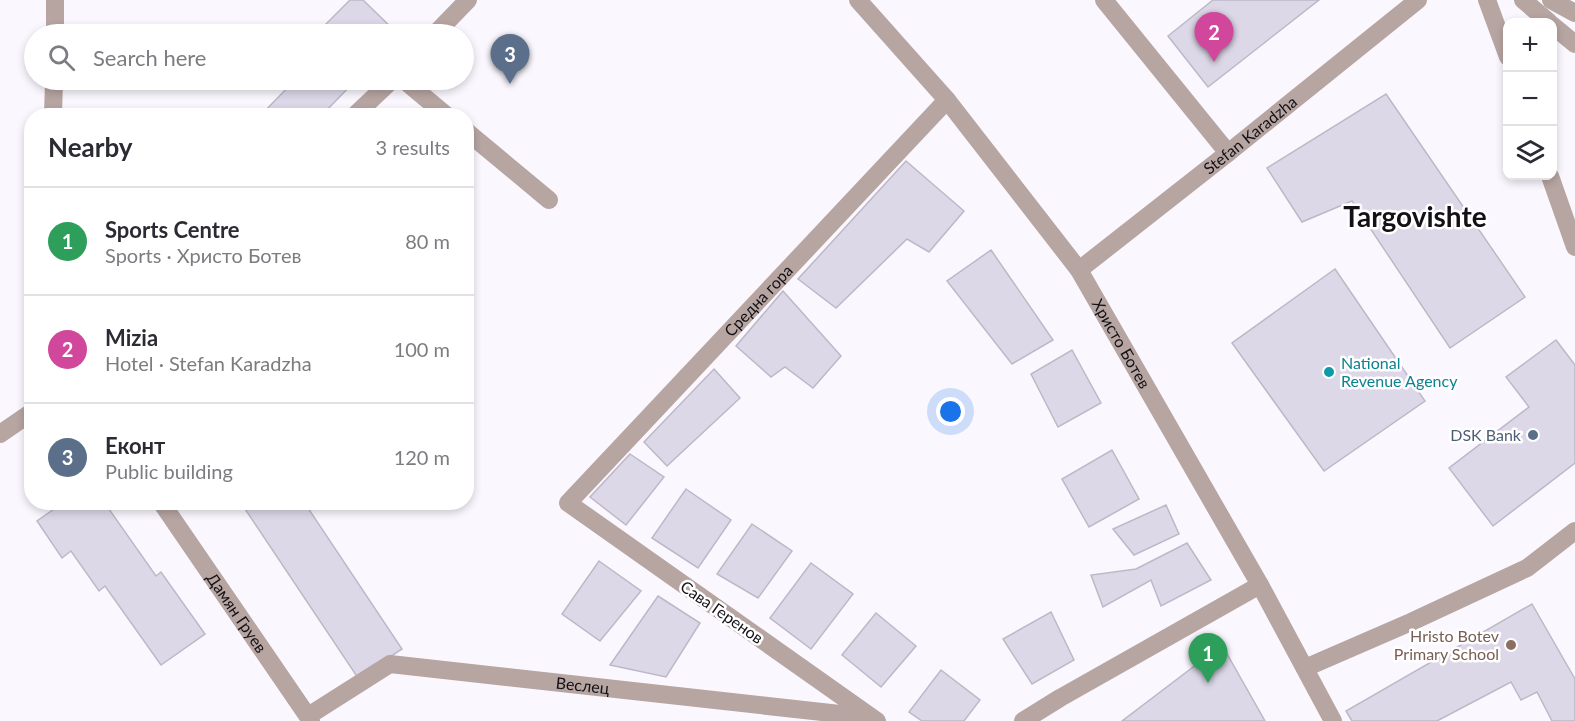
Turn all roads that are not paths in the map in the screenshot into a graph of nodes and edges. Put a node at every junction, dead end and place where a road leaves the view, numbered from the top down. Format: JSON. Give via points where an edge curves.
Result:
{"nodes":[{"id":1,"x":55,"y":0,"type":"edge"},
{"id":2,"x":468,"y":0,"type":"edge"},
{"id":3,"x":858,"y":0,"type":"edge"},
{"id":4,"x":1104,"y":0,"type":"edge"},
{"id":5,"x":1419,"y":0,"type":"edge"},
{"id":6,"x":1487,"y":0,"type":"edge"},
{"id":7,"x":1522,"y":0,"type":"edge"},
{"id":8,"x":1551,"y":0,"type":"edge"},
{"id":9,"x":1575,"y":13,"type":"edge"},
{"id":10,"x":1544,"y":18,"type":"edge"},
{"id":11,"x":55,"y":24,"type":"edge"},
{"id":12,"x":445,"y":24,"type":"edge"},
{"id":13,"x":1557,"y":29,"type":"edge"},
{"id":14,"x":1503,"y":43,"type":"edge"},
{"id":15,"x":1575,"y":44,"type":"edge"},
{"id":16,"x":54,"y":90,"type":"edge"},
{"id":17,"x":381,"y":90,"type":"edge"},
{"id":18,"x":416,"y":90,"type":"edge"},
{"id":19,"x":947,"y":100,"type":"junction"},
{"id":20,"x":53,"y":108,"type":"edge"},
{"id":21,"x":362,"y":108,"type":"edge"},
{"id":22,"x":437,"y":108,"type":"edge"},
{"id":23,"x":474,"y":139,"type":"edge"},
{"id":24,"x":1228,"y":153,"type":"junction"},
{"id":25,"x":1551,"y":180,"type":"edge"},
{"id":26,"x":549,"y":200,"type":"dead end"},
{"id":27,"x":1575,"y":247,"type":"edge"},
{"id":28,"x":1079,"y":270,"type":"junction"},
{"id":29,"x":24,"y":418,"type":"edge"},
{"id":30,"x":0,"y":434,"type":"edge"},
{"id":31,"x":568,"y":503,"type":"joint"},
{"id":32,"x":166,"y":510,"type":"edge"},
{"id":33,"x":1575,"y":531,"type":"edge"},
{"id":34,"x":1260,"y":585,"type":"junction"},
{"id":35,"x":1305,"y":668,"type":"junction"},
{"id":36,"x":310,"y":719,"type":"edge"},
{"id":37,"x":874,"y":719,"type":"edge"},
{"id":38,"x":1023,"y":721,"type":"edge"},
{"id":39,"x":1333,"y":721,"type":"edge"}],
"edges":[{"from":1,"to":11,"type":"street"},
{"from":2,"to":12,"type":"street"},
{"from":3,"to":19,"type":"street","name":"Христо Ботев"},
{"from":4,"to":24,"type":"street"},
{"from":5,"to":24,"type":"street","name":"Stefan Karadzha"},
{"from":6,"to":14,"type":"street"},
{"from":7,"to":10,"type":"street"},
{"from":8,"to":9,"type":"street"},
{"from":13,"to":15,"type":"street"},
{"from":16,"to":20,"type":"street"},
{"from":17,"to":21,"type":"street"},
{"from":18,"to":22,"type":"street"},
{"from":19,"to":28,"type":"street","name":"Христо Ботев"},
{"from":19,"to":31,"type":"street","name":"Средна гора"},
{"from":23,"to":26,"type":"street"},
{"from":24,"to":28,"type":"street","name":"Stefan Karadzha"},
{"from":25,"to":27,"type":"street"},
{"from":28,"to":34,"type":"street","name":"Христо Ботев"},
{"from":29,"to":30,"type":"street"},
{"from":31,"to":37,"type":"street","name":"Сава Геренов"},
{"from":32,"to":36,"type":"street","name":"Дамян Груев"},
{"from":33,"to":35,"type":"street","via":[[1527,568]]},
{"from":34,"to":35,"type":"street","name":"Христо Ботев"},
{"from":34,"to":38,"type":"street"},
{"from":35,"to":39,"type":"street","name":"Христо Ботев"},
{"from":36,"to":37,"type":"street","name":"Веслец","via":[[390,664]]}]}
